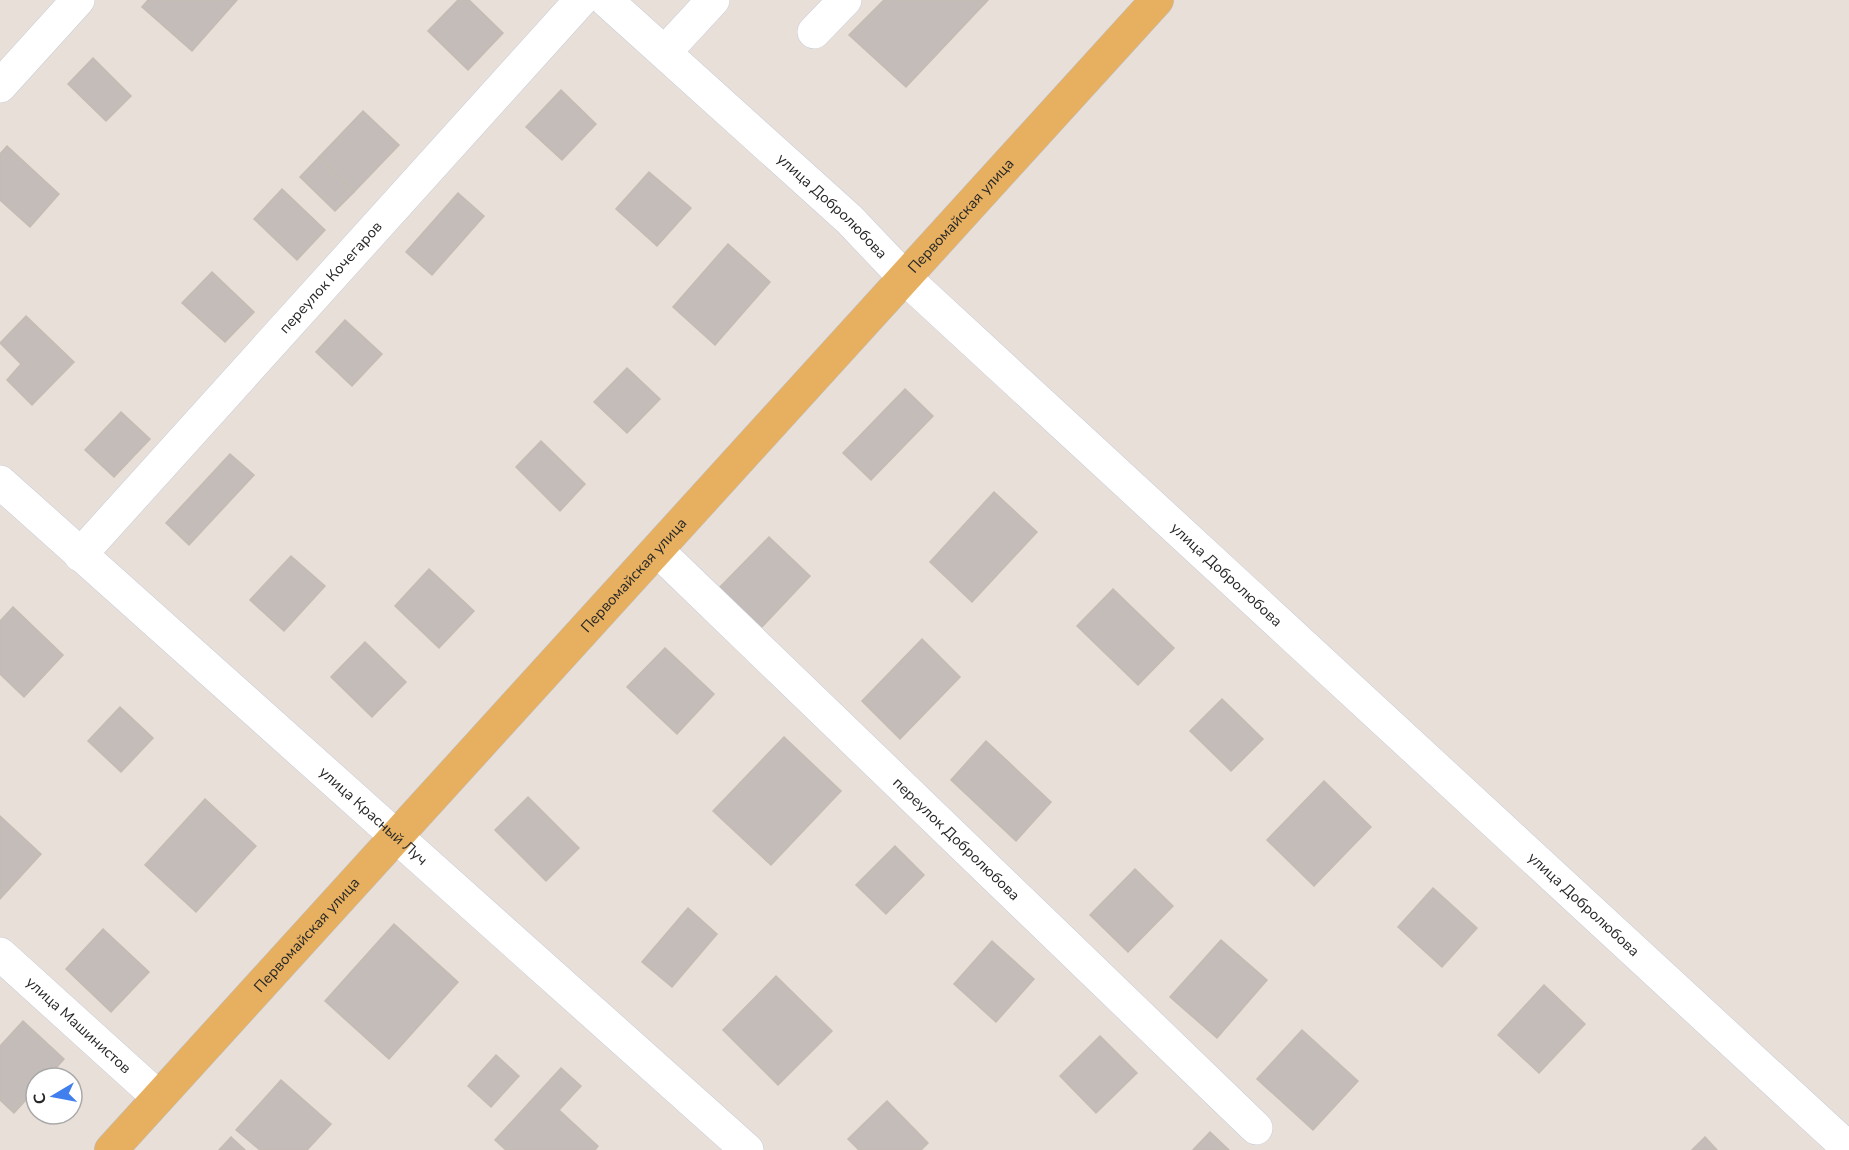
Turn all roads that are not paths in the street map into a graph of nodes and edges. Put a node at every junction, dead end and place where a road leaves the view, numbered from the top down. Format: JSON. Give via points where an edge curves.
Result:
{"nodes":[{"id":1,"x":78,"y":0,"type":"edge"},
{"id":2,"x":581,"y":0,"type":"edge"},
{"id":3,"x":606,"y":0,"type":"edge"},
{"id":4,"x":713,"y":0,"type":"edge"},
{"id":5,"x":844,"y":0,"type":"edge"},
{"id":6,"x":1156,"y":0,"type":"edge"},
{"id":7,"x":814,"y":32,"type":"dead end"},
{"id":8,"x":665,"y":52,"type":"junction"},
{"id":9,"x":0,"y":86,"type":"edge"},
{"id":10,"x":904,"y":277,"type":"junction"},
{"id":11,"x":0,"y":482,"type":"edge"},
{"id":12,"x":657,"y":550,"type":"junction"},
{"id":13,"x":80,"y":555,"type":"junction"},
{"id":14,"x":398,"y":835,"type":"junction"},
{"id":15,"x":0,"y":954,"type":"edge"},
{"id":16,"x":158,"y":1097,"type":"junction"},
{"id":17,"x":1256,"y":1128,"type":"dead end"},
{"id":18,"x":1839,"y":1146,"type":"edge"},
{"id":19,"x":111,"y":1150,"type":"edge"},
{"id":20,"x":747,"y":1150,"type":"edge"}],
"edges":[{"from":1,"to":9,"type":"street"},
{"from":2,"to":13,"type":"street","name":"переулок Кочегаров"},
{"from":3,"to":8,"type":"street","name":"улица Добролюбова"},
{"from":4,"to":8,"type":"street"},
{"from":5,"to":7,"type":"street"},
{"from":6,"to":10,"type":"main road","name":"Первомайская улица"},
{"from":8,"to":10,"type":"street","name":"улица Добролюбова","via":[[850,220]]},
{"from":10,"to":12,"type":"main road","name":"Первомайская улица"},
{"from":10,"to":18,"type":"street","name":"улица Добролюбова"},
{"from":11,"to":13,"type":"street","name":"улица Красный Луч"},
{"from":12,"to":14,"type":"main road","name":"Первомайская улица"},
{"from":12,"to":17,"type":"street","name":"переулок Добролюбова"},
{"from":13,"to":14,"type":"street","name":"улица Красный Луч"},
{"from":14,"to":16,"type":"main road","name":"Первомайская улица"},
{"from":14,"to":20,"type":"street","name":"улица Красный Луч"},
{"from":15,"to":16,"type":"street","name":"улица Машинистов"},
{"from":16,"to":19,"type":"main road","name":"Первомайская улица"}]}
